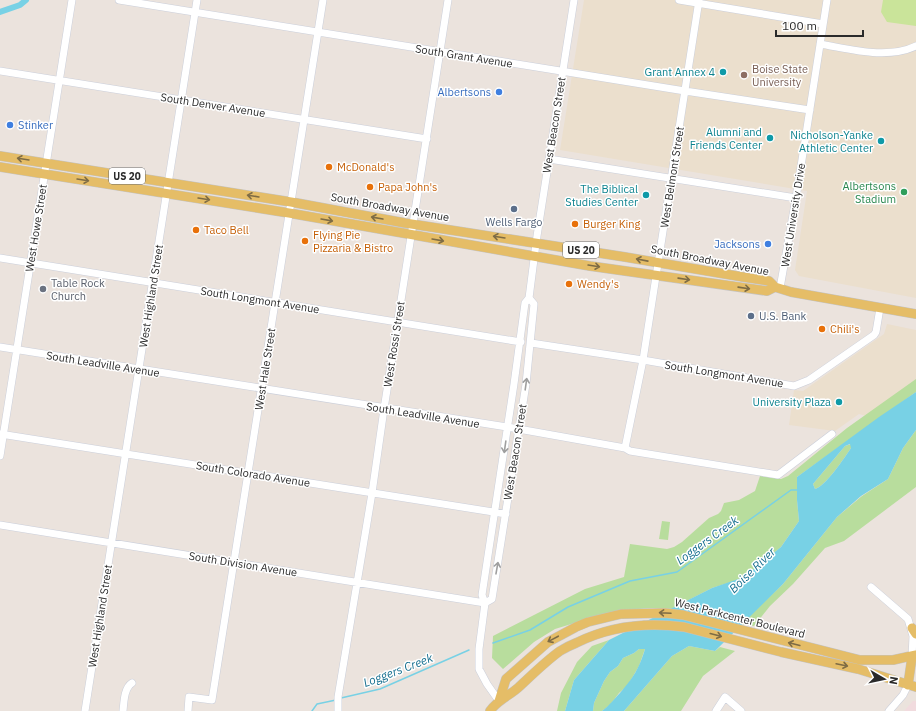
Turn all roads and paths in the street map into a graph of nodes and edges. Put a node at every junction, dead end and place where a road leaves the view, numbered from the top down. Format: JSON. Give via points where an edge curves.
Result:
{"nodes":[{"id":1,"x":72,"y":0,"type":"edge"},
{"id":2,"x":119,"y":0,"type":"edge"},
{"id":3,"x":197,"y":0,"type":"edge"},
{"id":4,"x":323,"y":0,"type":"edge"},
{"id":5,"x":448,"y":0,"type":"edge"},
{"id":6,"x":574,"y":0,"type":"edge"},
{"id":7,"x":679,"y":0,"type":"edge"},
{"id":8,"x":826,"y":0,"type":"edge"},
{"id":9,"x":699,"y":2,"type":"edge"},
{"id":10,"x":195,"y":12,"type":"junction"},
{"id":11,"x":823,"y":24,"type":"junction"},
{"id":12,"x":318,"y":32,"type":"junction"},
{"id":13,"x":820,"y":44,"type":"junction"},
{"id":14,"x":916,"y":46,"type":"edge"},
{"id":15,"x":440,"y":52,"type":"junction"},
{"id":16,"x":0,"y":71,"type":"edge"},
{"id":17,"x":563,"y":71,"type":"junction"},
{"id":18,"x":59,"y":80,"type":"junction"},
{"id":19,"x":685,"y":91,"type":"junction"},
{"id":20,"x":181,"y":100,"type":"junction"},
{"id":21,"x":810,"y":110,"type":"junction"},
{"id":22,"x":304,"y":119,"type":"junction"},
{"id":23,"x":426,"y":139,"type":"junction"},
{"id":24,"x":0,"y":156,"type":"edge"},
{"id":25,"x":549,"y":159,"type":"junction"},
{"id":26,"x":46,"y":163,"type":"junction"},
{"id":27,"x":0,"y":166,"type":"edge"},
{"id":28,"x":44,"y":174,"type":"junction"},
{"id":29,"x":671,"y":179,"type":"junction"},
{"id":30,"x":168,"y":183,"type":"junction"},
{"id":31,"x":166,"y":193,"type":"junction"},
{"id":32,"x":796,"y":198,"type":"junction"},
{"id":33,"x":291,"y":202,"type":"junction"},
{"id":34,"x":289,"y":213,"type":"junction"},
{"id":35,"x":413,"y":224,"type":"junction"},
{"id":36,"x":411,"y":235,"type":"junction"},
{"id":37,"x":536,"y":243,"type":"junction"},
{"id":38,"x":534,"y":256,"type":"junction"},
{"id":39,"x":0,"y":258,"type":"edge"},
{"id":40,"x":30,"y":263,"type":"junction"},
{"id":41,"x":658,"y":263,"type":"junction"},
{"id":42,"x":656,"y":275,"type":"junction"},
{"id":43,"x":153,"y":283,"type":"junction"},
{"id":44,"x":778,"y":287,"type":"junction"},
{"id":45,"x":529,"y":298,"type":"junction"},
{"id":46,"x":275,"y":302,"type":"junction"},
{"id":47,"x":880,"y":308,"type":"junction"},
{"id":48,"x":916,"y":314,"type":"edge"},
{"id":49,"x":398,"y":322,"type":"junction"},
{"id":50,"x":521,"y":342,"type":"junction"},
{"id":51,"x":531,"y":343,"type":"junction"},
{"id":52,"x":0,"y":347,"type":"edge"},
{"id":53,"x":17,"y":350,"type":"junction"},
{"id":54,"x":642,"y":360,"type":"junction"},
{"id":55,"x":139,"y":370,"type":"junction"},
{"id":56,"x":262,"y":389,"type":"junction"},
{"id":57,"x":384,"y":409,"type":"junction"},
{"id":58,"x":507,"y":427,"type":"junction"},
{"id":59,"x":519,"y":430,"type":"junction"},
{"id":60,"x":832,"y":434,"type":"dead end"},
{"id":61,"x":2,"y":435,"type":"edge"},
{"id":62,"x":625,"y":448,"type":"junction"},
{"id":63,"x":126,"y":454,"type":"junction"},
{"id":64,"x":0,"y":456,"type":"edge"},
{"id":65,"x":248,"y":474,"type":"junction"},
{"id":66,"x":372,"y":493,"type":"junction"},
{"id":67,"x":494,"y":512,"type":"junction"},
{"id":68,"x":506,"y":514,"type":"junction"},
{"id":69,"x":0,"y":525,"type":"edge"},
{"id":70,"x":112,"y":543,"type":"junction"},
{"id":71,"x":234,"y":563,"type":"junction"},
{"id":72,"x":357,"y":582,"type":"junction"},
{"id":73,"x":871,"y":587,"type":"dead end"},
{"id":74,"x":485,"y":603,"type":"junction"},
{"id":75,"x":914,"y":631,"type":"edge"},
{"id":76,"x":914,"y":656,"type":"edge"},
{"id":77,"x":132,"y":683,"type":"dead end"},
{"id":78,"x":912,"y":686,"type":"edge"},
{"id":79,"x":499,"y":701,"type":"junction"},
{"id":80,"x":85,"y":711,"type":"edge"},
{"id":81,"x":123,"y":711,"type":"edge"},
{"id":82,"x":188,"y":711,"type":"edge"},
{"id":83,"x":338,"y":711,"type":"edge"},
{"id":84,"x":490,"y":711,"type":"edge"},
{"id":85,"x":716,"y":711,"type":"edge"},
{"id":86,"x":741,"y":711,"type":"edge"},
{"id":87,"x":889,"y":711,"type":"edge"}],
"edges":[{"from":1,"to":18,"type":"street","name":"West Howe Street"},
{"from":2,"to":10,"type":"street","name":"South Grant Avenue"},
{"from":3,"to":10,"type":"street","name":"West Highland Street"},
{"from":4,"to":12,"type":"street","name":"West Hale Street"},
{"from":5,"to":15,"type":"street","name":"West Rossi Street"},
{"from":6,"to":17,"type":"street","name":"West Beacon Street"},
{"from":7,"to":9,"type":"street"},
{"from":8,"to":11,"type":"street","name":"West University Drive"},
{"from":9,"to":11,"type":"street"},
{"from":9,"to":19,"type":"street","name":"West Belmont Street"},
{"from":10,"to":12,"type":"street","name":"South Grant Avenue"},
{"from":10,"to":20,"type":"street","name":"West Highland Street"},
{"from":11,"to":13,"type":"street","name":"West University Drive"},
{"from":12,"to":15,"type":"street","name":"South Grant Avenue"},
{"from":12,"to":22,"type":"street","name":"West Hale Street"},
{"from":13,"to":14,"type":"street","via":[[879,52],[895,52]]},
{"from":13,"to":21,"type":"street","name":"West University Drive"},
{"from":15,"to":17,"type":"street","name":"South Grant Avenue"},
{"from":15,"to":23,"type":"street","name":"West Rossi Street"},
{"from":16,"to":18,"type":"street","name":"South Denver Avenue"},
{"from":17,"to":19,"type":"street","name":"South Grant Avenue"},
{"from":17,"to":25,"type":"street","name":"West Beacon Street"},
{"from":18,"to":20,"type":"street","name":"South Denver Avenue"},
{"from":18,"to":26,"type":"street","name":"West Howe Street"},
{"from":19,"to":21,"type":"street","name":"South Grant Avenue"},
{"from":19,"to":29,"type":"street","name":"West Belmont Street"},
{"from":20,"to":22,"type":"street","name":"South Denver Avenue"},
{"from":20,"to":30,"type":"street","name":"West Highland Street"},
{"from":21,"to":32,"type":"street","name":"West University Drive"},
{"from":22,"to":23,"type":"street","name":"South Denver Avenue"},
{"from":22,"to":33,"type":"street","name":"West Hale Street"},
{"from":23,"to":35,"type":"street","name":"West Rossi Street"},
{"from":26,"to":24,"type":"main road","name":"South Broadway Avenue","number":"US 20","one_way":true},
{"from":25,"to":29,"type":"street"},
{"from":25,"to":37,"type":"street","name":"West Beacon Street"},
{"from":26,"to":28,"type":"street","name":"West Howe Street"},
{"from":26,"to":30,"type":"main road","name":"South Broadway Avenue","number":"US 20"},
{"from":27,"to":28,"type":"main road","name":"South Broadway Avenue","number":"US 20"},
{"from":28,"to":31,"type":"main road","name":"South Broadway Avenue","number":"US 20","one_way":true},
{"from":28,"to":40,"type":"street","name":"West Howe Street"},
{"from":29,"to":32,"type":"street"},
{"from":29,"to":41,"type":"street","name":"West Belmont Street"},
{"from":30,"to":31,"type":"street","name":"West Highland Street"},
{"from":33,"to":30,"type":"main road","name":"South Broadway Avenue","number":"US 20","one_way":true},
{"from":31,"to":34,"type":"main road","name":"South Broadway Avenue","number":"US 20","one_way":true},
{"from":31,"to":43,"type":"street","name":"West Highland Street"},
{"from":32,"to":44,"type":"street","name":"West University Drive"},
{"from":33,"to":34,"type":"street","name":"West Hale Street"},
{"from":35,"to":33,"type":"main road","name":"South Broadway Avenue","number":"US 20","one_way":true},
{"from":34,"to":36,"type":"main road","name":"South Broadway Avenue","number":"US 20","one_way":true},
{"from":34,"to":46,"type":"street","name":"West Hale Street"},
{"from":35,"to":36,"type":"street","name":"West Rossi Street"},
{"from":37,"to":35,"type":"main road","name":"South Broadway Avenue","number":"US 20","one_way":true},
{"from":36,"to":38,"type":"main road","name":"South Broadway Avenue","number":"US 20","one_way":true},
{"from":36,"to":49,"type":"street","name":"West Rossi Street"},
{"from":37,"to":38,"type":"street","name":"West Beacon Street"},
{"from":41,"to":37,"type":"main road","name":"South Broadway Avenue","number":"US 20","one_way":true},
{"from":38,"to":42,"type":"main road","name":"South Broadway Avenue","number":"US 20","one_way":true},
{"from":38,"to":45,"type":"street","name":"West Beacon Street"},
{"from":39,"to":40,"type":"street","name":"South Longmont Avenue"},
{"from":40,"to":43,"type":"street","name":"South Longmont Avenue"},
{"from":40,"to":53,"type":"street","name":"West Howe Street"},
{"from":41,"to":42,"type":"street","name":"West Belmont Street"},
{"from":41,"to":44,"type":"main road","name":"South Broadway Avenue","number":"US 20","via":[[769,281]]},
{"from":42,"to":44,"type":"main road","name":"South Broadway Avenue","number":"US 20","one_way":true,"via":[[767,291]]},
{"from":42,"to":54,"type":"street","name":"West Belmont Street"},
{"from":43,"to":46,"type":"street","name":"South Longmont Avenue"},
{"from":43,"to":55,"type":"street","name":"West Highland Street"},
{"from":44,"to":47,"type":"main road","name":"South Broadway Avenue","number":"US 20","via":[[791,292]]},
{"from":45,"to":50,"type":"street","name":"West Beacon Street","via":[[525,303]]},
{"from":45,"to":51,"type":"street","name":"West Beacon Street","via":[[534,304]]},
{"from":46,"to":49,"type":"street","name":"South Longmont Avenue"},
{"from":46,"to":56,"type":"street","name":"West Hale Street"},
{"from":47,"to":48,"type":"main road","name":"South Broadway Avenue","number":"US 20"},
{"from":47,"to":54,"type":"street","name":"South Longmont Avenue","via":[[874,335],[809,380],[794,386]]},
{"from":49,"to":50,"type":"street","name":"South Longmont Avenue"},
{"from":49,"to":57,"type":"street","name":"West Rossi Street"},
{"from":50,"to":58,"type":"street","name":"West Beacon Street"},
{"from":51,"to":54,"type":"street","name":"South Longmont Avenue"},
{"from":59,"to":51,"type":"street","name":"West Beacon Street","one_way":true},
{"from":52,"to":53,"type":"street","name":"South Leadville Avenue"},
{"from":53,"to":55,"type":"street","name":"South Leadville Avenue"},
{"from":53,"to":61,"type":"street","name":"West Howe Street"},
{"from":54,"to":62,"type":"street","name":"West Belmont Street"},
{"from":55,"to":56,"type":"street","name":"South Leadville Avenue"},
{"from":55,"to":63,"type":"street","name":"West Highland Street"},
{"from":56,"to":57,"type":"street","name":"South Leadville Avenue"},
{"from":56,"to":65,"type":"street","name":"West Hale Street"},
{"from":57,"to":58,"type":"street","name":"South Leadville Avenue"},
{"from":57,"to":66,"type":"street","name":"West Rossi Street"},
{"from":58,"to":59,"type":"street","name":"South Leadville Avenue"},
{"from":58,"to":67,"type":"street","name":"West Beacon Street","one_way":true},
{"from":59,"to":62,"type":"street","name":"South Leadville Avenue"},
{"from":59,"to":68,"type":"street","name":"West Beacon Street"},
{"from":60,"to":62,"type":"street","name":"South Leadville Avenue","via":[[778,475],[630,451]]},
{"from":61,"to":63,"type":"street","name":"South Colorado Avenue"},
{"from":61,"to":64,"type":"street","name":"West Howe Street"},
{"from":63,"to":65,"type":"street","name":"South Colorado Avenue"},
{"from":63,"to":70,"type":"street","name":"West Highland Street"},
{"from":65,"to":66,"type":"street","name":"South Colorado Avenue"},
{"from":65,"to":71,"type":"street","name":"West Hale Street"},
{"from":66,"to":67,"type":"street","name":"South Colorado Avenue"},
{"from":66,"to":72,"type":"street","name":"West Rossi Street"},
{"from":67,"to":68,"type":"street","name":"South Colorado Avenue"},
{"from":67,"to":74,"type":"street","name":"West Beacon Street","via":[[482,595]]},
{"from":74,"to":68,"type":"street","name":"West Beacon Street","one_way":true,"via":[[492,599]]},
{"from":69,"to":70,"type":"street","name":"South Division Avenue"},
{"from":70,"to":71,"type":"street","name":"South Division Avenue"},
{"from":70,"to":80,"type":"street","name":"West Highland Street"},
{"from":71,"to":72,"type":"street","name":"South Division Avenue"},
{"from":71,"to":82,"type":"street","name":"West Hale Street","via":[[212,700],[189,697]]},
{"from":72,"to":74,"type":"street","name":"South Division Avenue"},
{"from":72,"to":83,"type":"street","name":"West Rossi Street","via":[[339,690]]},
{"from":73,"to":75,"type":"street","via":[[902,612]]},
{"from":74,"to":79,"type":"street","name":"West Beacon Street","via":[[479,669]]},
{"from":75,"to":76,"type":"street"},
{"from":76,"to":78,"type":"main road"},
{"from":76,"to":79,"type":"main road","name":"West Parkcenter Boulevard","one_way":true,"via":[[893,660],[860,660],[683,615],[621,614],[588,622],[548,642],[506,679]]},
{"from":77,"to":81,"type":"street","via":[[126,690]]},
{"from":79,"to":78,"type":"main road","name":"West Parkcenter Boulevard","one_way":true,"via":[[516,690],[561,651],[596,634],[628,626],[684,627],[858,668]]},
{"from":78,"to":87,"type":"street"},
{"from":79,"to":84,"type":"main road","name":"West Parkcenter Boulevard"},
{"from":85,"to":86,"type":"street","via":[[725,697]]}]}
